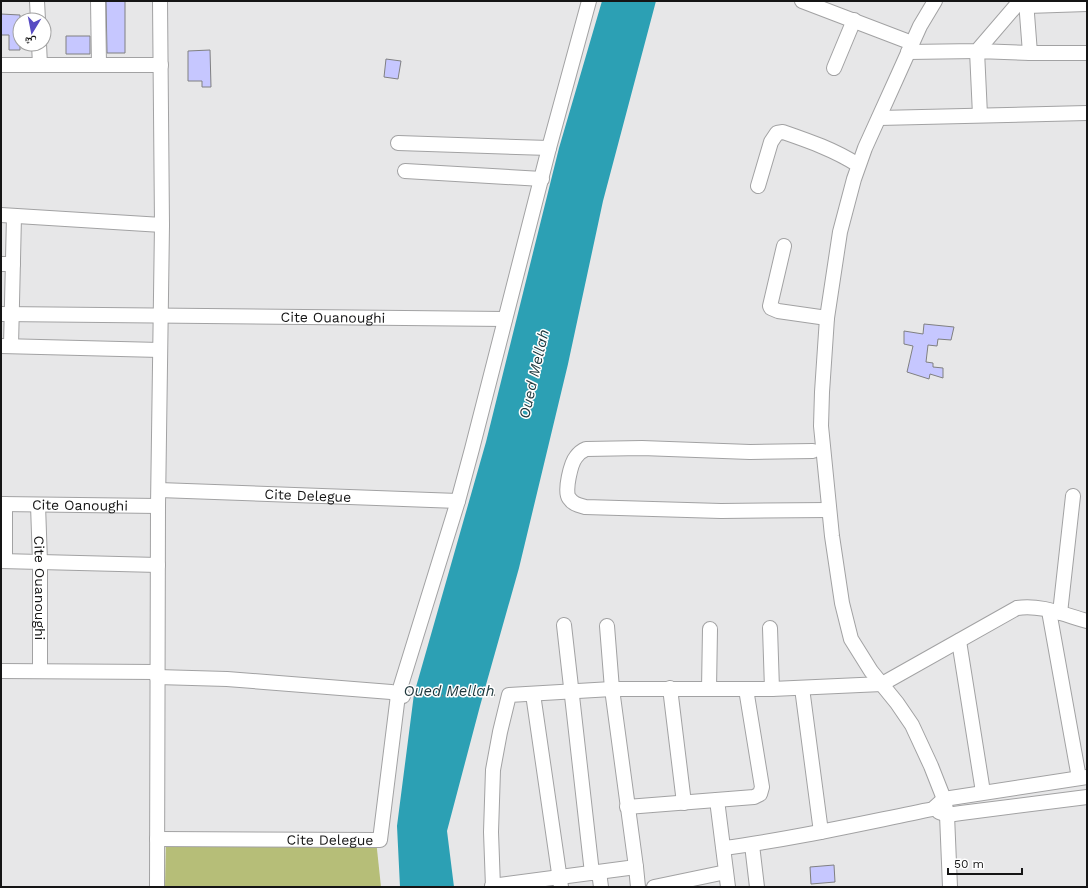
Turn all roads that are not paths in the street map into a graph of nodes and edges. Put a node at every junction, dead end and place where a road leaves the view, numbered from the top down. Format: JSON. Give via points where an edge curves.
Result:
{"nodes":[{"id":1,"x":37,"y":1,"type":"edge"},
{"id":2,"x":98,"y":1,"type":"edge"},
{"id":3,"x":160,"y":1,"type":"edge"},
{"id":4,"x":589,"y":1,"type":"edge"},
{"id":5,"x":802,"y":1,"type":"edge"},
{"id":6,"x":935,"y":1,"type":"edge"},
{"id":7,"x":1024,"y":3,"type":"edge"},
{"id":8,"x":1087,"y":4,"type":"edge"},
{"id":9,"x":38,"y":12,"type":"edge"},
{"id":10,"x":854,"y":20,"type":"junction"},
{"id":11,"x":910,"y":47,"type":"junction"},
{"id":12,"x":977,"y":51,"type":"junction"},
{"id":13,"x":39,"y":52,"type":"edge"},
{"id":14,"x":1030,"y":53,"type":"junction"},
{"id":15,"x":1087,"y":53,"type":"edge"},
{"id":16,"x":161,"y":64,"type":"junction"},
{"id":17,"x":1,"y":65,"type":"edge"},
{"id":18,"x":40,"y":65,"type":"junction"},
{"id":19,"x":99,"y":65,"type":"junction"},
{"id":20,"x":834,"y":68,"type":"dead end"},
{"id":21,"x":1087,"y":113,"type":"edge"},
{"id":22,"x":980,"y":115,"type":"junction"},
{"id":23,"x":879,"y":118,"type":"junction"},
{"id":24,"x":398,"y":143,"type":"dead end"},
{"id":25,"x":549,"y":148,"type":"junction"},
{"id":26,"x":858,"y":165,"type":"junction"},
{"id":27,"x":405,"y":171,"type":"dead end"},
{"id":28,"x":542,"y":179,"type":"junction"},
{"id":29,"x":758,"y":186,"type":"dead end"},
{"id":30,"x":8,"y":216,"type":"edge"},
{"id":31,"x":162,"y":225,"type":"junction"},
{"id":32,"x":784,"y":246,"type":"dead end"},
{"id":33,"x":7,"y":264,"type":"edge"},
{"id":34,"x":7,"y":315,"type":"edge"},
{"id":35,"x":161,"y":315,"type":"junction"},
{"id":36,"x":827,"y":318,"type":"junction"},
{"id":37,"x":505,"y":319,"type":"junction"},
{"id":38,"x":6,"y":346,"type":"edge"},
{"id":39,"x":160,"y":350,"type":"junction"},
{"id":40,"x":813,"y":451,"type":"dead end"},
{"id":41,"x":159,"y":490,"type":"junction"},
{"id":42,"x":1073,"y":496,"type":"dead end"},
{"id":43,"x":458,"y":501,"type":"junction"},
{"id":44,"x":3,"y":504,"type":"edge"},
{"id":45,"x":38,"y":505,"type":"junction"},
{"id":46,"x":158,"y":506,"type":"junction"},
{"id":47,"x":829,"y":510,"type":"junction"},
{"id":48,"x":3,"y":561,"type":"edge"},
{"id":49,"x":40,"y":562,"type":"junction"},
{"id":50,"x":158,"y":565,"type":"junction"},
{"id":51,"x":1054,"y":612,"type":"junction"},
{"id":52,"x":1087,"y":621,"type":"edge"},
{"id":53,"x":564,"y":625,"type":"dead end"},
{"id":54,"x":607,"y":626,"type":"dead end"},
{"id":55,"x":770,"y":628,"type":"dead end"},
{"id":56,"x":710,"y":629,"type":"dead end"},
{"id":57,"x":959,"y":641,"type":"junction"},
{"id":58,"x":1,"y":671,"type":"edge"},
{"id":59,"x":40,"y":671,"type":"junction"},
{"id":60,"x":157,"y":674,"type":"junction"},
{"id":61,"x":882,"y":684,"type":"junction"},
{"id":62,"x":670,"y":688,"type":"junction"},
{"id":63,"x":802,"y":688,"type":"junction"},
{"id":64,"x":612,"y":689,"type":"junction"},
{"id":65,"x":709,"y":689,"type":"junction"},
{"id":66,"x":746,"y":689,"type":"junction"},
{"id":67,"x":772,"y":689,"type":"junction"},
{"id":68,"x":571,"y":691,"type":"junction"},
{"id":69,"x":533,"y":694,"type":"junction"},
{"id":70,"x":400,"y":695,"type":"junction"},
{"id":71,"x":1083,"y":778,"type":"edge"},
{"id":72,"x":983,"y":792,"type":"junction"},
{"id":73,"x":1087,"y":797,"type":"edge"},
{"id":74,"x":944,"y":799,"type":"junction"},
{"id":75,"x":717,"y":800,"type":"junction"},
{"id":76,"x":684,"y":803,"type":"junction"},
{"id":77,"x":627,"y":808,"type":"junction"},
{"id":78,"x":933,"y":809,"type":"junction"},
{"id":79,"x":947,"y":815,"type":"junction"},
{"id":80,"x":821,"y":832,"type":"junction"},
{"id":81,"x":157,"y":839,"type":"junction"},
{"id":82,"x":752,"y":845,"type":"junction"},
{"id":83,"x":724,"y":848,"type":"junction"},
{"id":84,"x":636,"y":867,"type":"junction"},
{"id":85,"x":726,"y":872,"type":"junction"},
{"id":86,"x":595,"y":873,"type":"junction"},
{"id":87,"x":561,"y":882,"type":"edge"},
{"id":88,"x":533,"y":884,"type":"edge"},
{"id":89,"x":158,"y":887,"type":"edge"},
{"id":90,"x":492,"y":887,"type":"edge"},
{"id":91,"x":601,"y":887,"type":"edge"},
{"id":92,"x":638,"y":887,"type":"edge"},
{"id":93,"x":654,"y":887,"type":"edge"},
{"id":94,"x":728,"y":887,"type":"edge"},
{"id":95,"x":757,"y":887,"type":"edge"},
{"id":96,"x":950,"y":887,"type":"edge"}],
"edges":[{"from":1,"to":9,"type":"street"},
{"from":2,"to":19,"type":"street"},
{"from":3,"to":16,"type":"street"},
{"from":4,"to":25,"type":"street"},
{"from":5,"to":10,"type":"street"},
{"from":6,"to":11,"type":"street"},
{"from":7,"to":8,"type":"street"},
{"from":7,"to":12,"type":"street"},
{"from":7,"to":14,"type":"street"},
{"from":10,"to":11,"type":"street"},
{"from":10,"to":20,"type":"street"},
{"from":11,"to":12,"type":"street"},
{"from":11,"to":23,"type":"street"},
{"from":12,"to":14,"type":"street"},
{"from":12,"to":22,"type":"street"},
{"from":13,"to":18,"type":"street"},
{"from":14,"to":15,"type":"street"},
{"from":16,"to":19,"type":"street"},
{"from":16,"to":31,"type":"street"},
{"from":17,"to":18,"type":"street"},
{"from":18,"to":19,"type":"street"},
{"from":21,"to":22,"type":"street"},
{"from":22,"to":23,"type":"street"},
{"from":23,"to":26,"type":"street"},
{"from":24,"to":25,"type":"street"},
{"from":25,"to":28,"type":"street"},
{"from":26,"to":29,"type":"street","via":[[818,144],[783,132],[777,133],[771,142]]},
{"from":26,"to":36,"type":"street","via":[[840,232]]},
{"from":27,"to":28,"type":"street"},
{"from":28,"to":37,"type":"street"},
{"from":30,"to":31,"type":"street"},
{"from":30,"to":33,"type":"street"},
{"from":31,"to":35,"type":"street"},
{"from":32,"to":36,"type":"street","via":[[771,308],[778,312]]},
{"from":33,"to":34,"type":"street"},
{"from":34,"to":35,"type":"street","name":"Cite Ouanoughi"},
{"from":34,"to":38,"type":"street"},
{"from":35,"to":37,"type":"street","name":"Cite Ouanoughi"},
{"from":35,"to":39,"type":"street"},
{"from":36,"to":47,"type":"street","via":[[821,426]]},
{"from":37,"to":43,"type":"street"},
{"from":38,"to":39,"type":"street"},
{"from":39,"to":41,"type":"street"},
{"from":40,"to":47,"type":"street","via":[[586,449],[579,452],[574,459],[566,491],[568,498],[575,504],[585,507],[721,511]]},
{"from":41,"to":43,"type":"street","name":"Cite Delegue"},
{"from":41,"to":46,"type":"street"},
{"from":42,"to":51,"type":"street"},
{"from":43,"to":70,"type":"street"},
{"from":44,"to":45,"type":"street","name":"Cite Oanoughi"},
{"from":44,"to":48,"type":"street"},
{"from":45,"to":46,"type":"street","name":"Cite Oanoughi"},
{"from":45,"to":49,"type":"street","name":"Cite Ouanoughi"},
{"from":46,"to":50,"type":"street"},
{"from":47,"to":61,"type":"street","via":[[842,603],[851,639]]},
{"from":48,"to":49,"type":"street"},
{"from":49,"to":50,"type":"street"},
{"from":49,"to":59,"type":"street","name":"Cite Ouanoughi"},
{"from":50,"to":60,"type":"street"},
{"from":51,"to":52,"type":"street"},
{"from":51,"to":57,"type":"street","via":[[1027,606],[1017,608]]},
{"from":51,"to":71,"type":"street"},
{"from":53,"to":68,"type":"street"},
{"from":54,"to":64,"type":"street"},
{"from":55,"to":67,"type":"street"},
{"from":56,"to":65,"type":"street"},
{"from":57,"to":61,"type":"street"},
{"from":57,"to":72,"type":"street"},
{"from":58,"to":59,"type":"street"},
{"from":59,"to":60,"type":"street"},
{"from":60,"to":70,"type":"street","via":[[390,692]]},
{"from":60,"to":81,"type":"street"},
{"from":61,"to":63,"type":"street"},
{"from":61,"to":74,"type":"street","via":[[912,726]]},
{"from":62,"to":64,"type":"street"},
{"from":62,"to":65,"type":"street"},
{"from":62,"to":76,"type":"street"},
{"from":63,"to":67,"type":"street"},
{"from":63,"to":80,"type":"street"},
{"from":64,"to":68,"type":"street"},
{"from":64,"to":77,"type":"street"},
{"from":65,"to":66,"type":"street"},
{"from":66,"to":67,"type":"street"},
{"from":66,"to":75,"type":"street","via":[[762,787],[760,794],[754,797]]},
{"from":68,"to":69,"type":"street"},
{"from":68,"to":86,"type":"street"},
{"from":69,"to":87,"type":"street"},
{"from":69,"to":90,"type":"street","via":[[507,695],[493,770]]},
{"from":70,"to":81,"type":"street","name":"Cite Delegue","via":[[380,840]]},
{"from":71,"to":72,"type":"street"},
{"from":72,"to":74,"type":"street"},
{"from":73,"to":79,"type":"street"},
{"from":74,"to":78,"type":"street"},
{"from":74,"to":79,"type":"street"},
{"from":75,"to":76,"type":"street"},
{"from":75,"to":83,"type":"street"},
{"from":76,"to":77,"type":"street"},
{"from":77,"to":84,"type":"street"},
{"from":78,"to":79,"type":"street"},
{"from":78,"to":80,"type":"street"},
{"from":79,"to":96,"type":"street"},
{"from":80,"to":82,"type":"street"},
{"from":81,"to":89,"type":"street"},
{"from":82,"to":83,"type":"street"},
{"from":82,"to":95,"type":"street"},
{"from":83,"to":85,"type":"street"},
{"from":84,"to":86,"type":"street"},
{"from":84,"to":92,"type":"street"},
{"from":85,"to":93,"type":"street"},
{"from":85,"to":94,"type":"street"},
{"from":86,"to":87,"type":"street"},
{"from":86,"to":91,"type":"street"},
{"from":87,"to":88,"type":"street"},
{"from":88,"to":90,"type":"street"}]}
